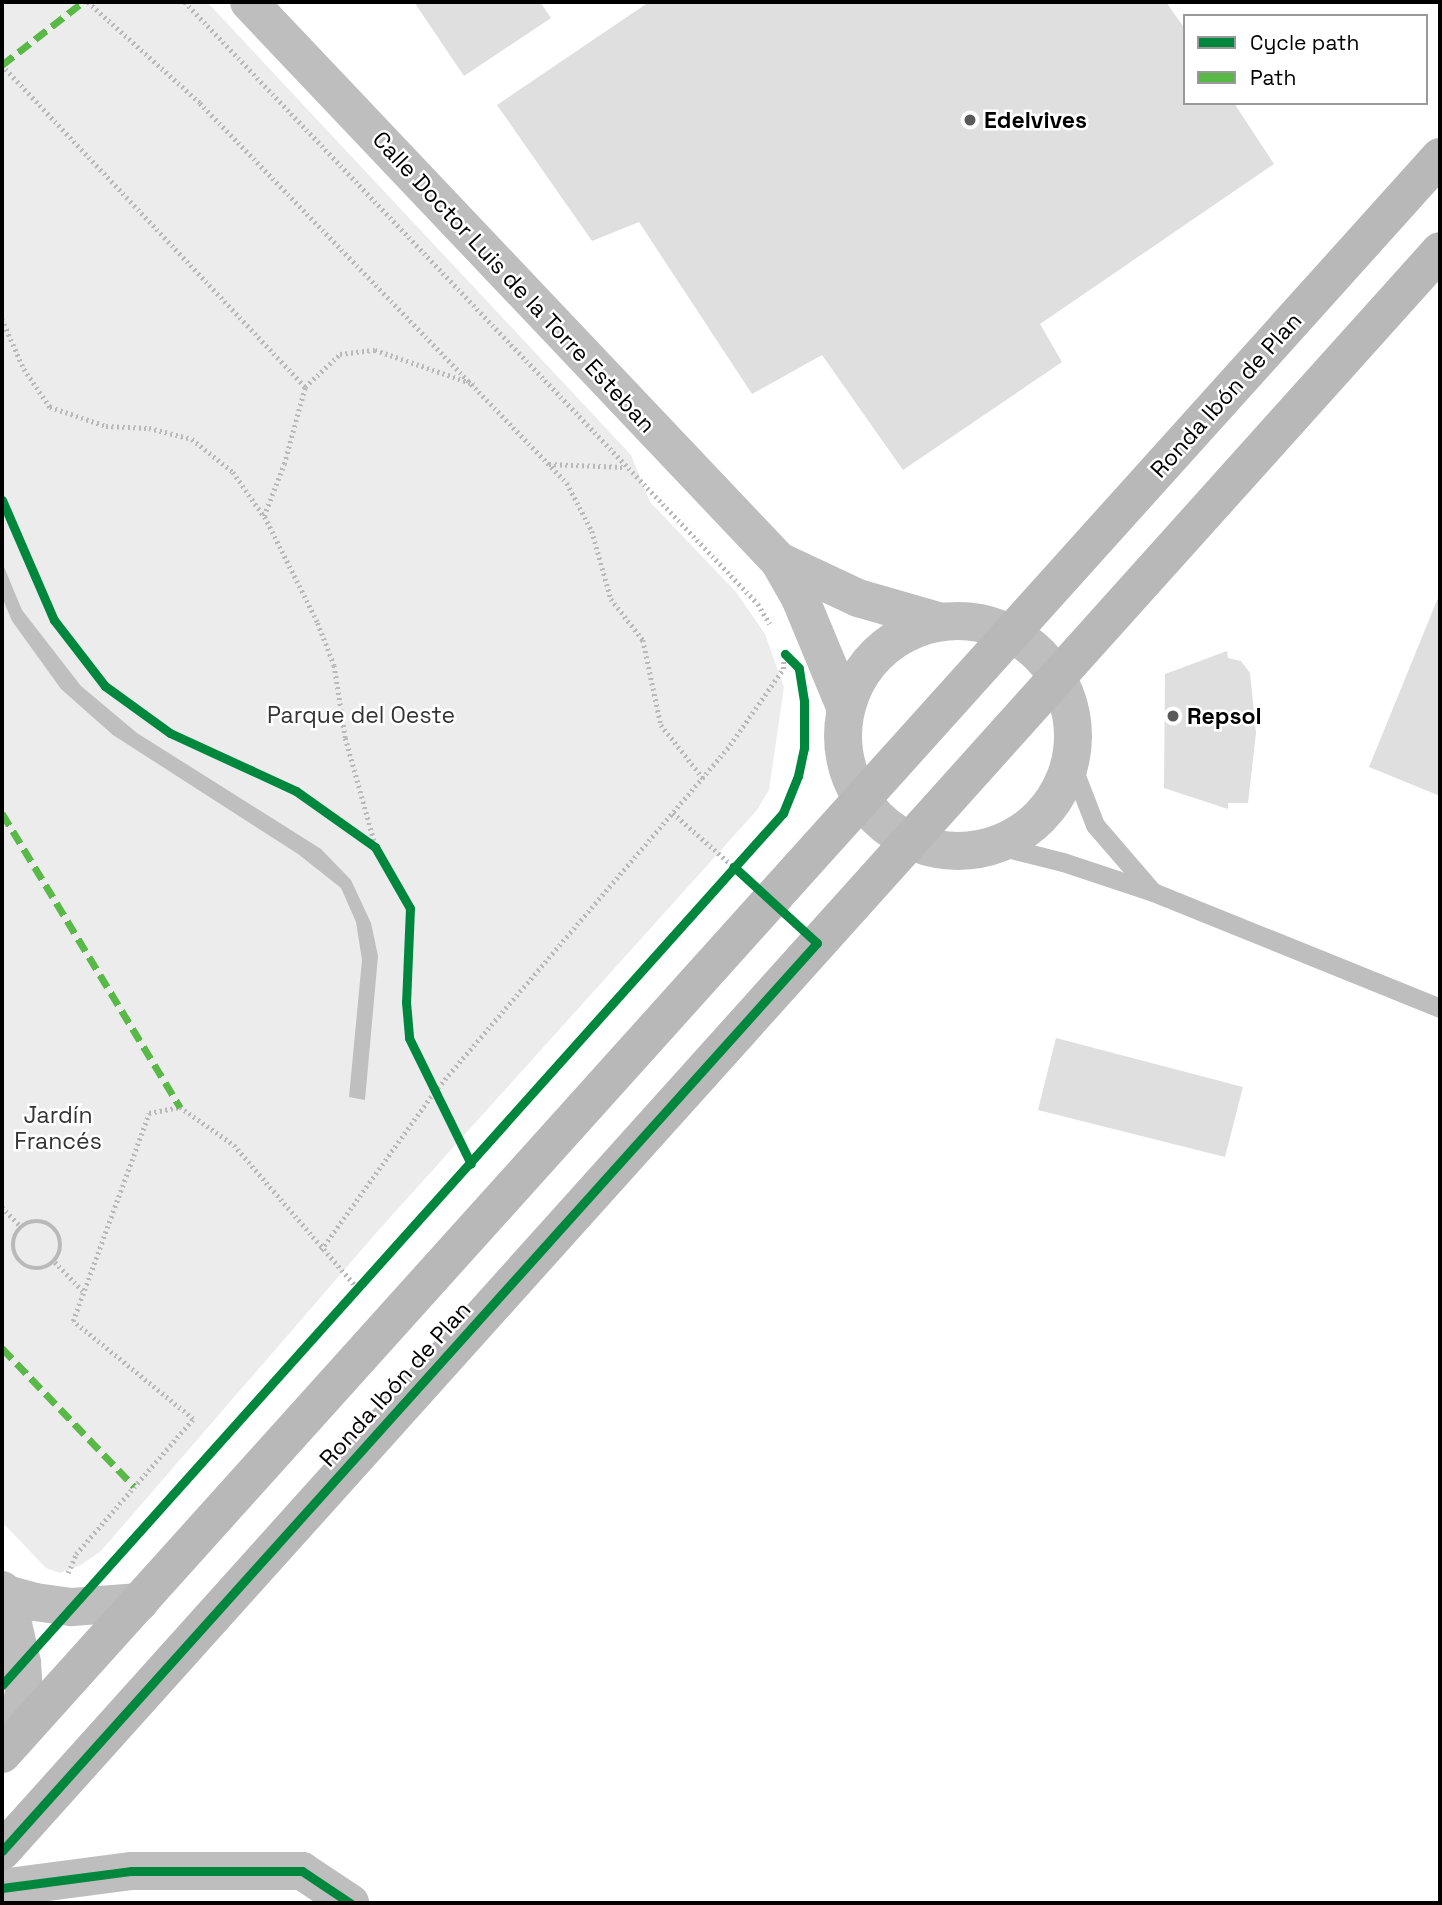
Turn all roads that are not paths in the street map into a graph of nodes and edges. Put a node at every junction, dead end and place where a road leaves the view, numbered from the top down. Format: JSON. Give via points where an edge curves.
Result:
{"nodes":[{"id":1,"x":248,"y":2,"type":"edge"},
{"id":2,"x":1440,"y":157,"type":"edge"},
{"id":3,"x":1440,"y":251,"type":"edge"},
{"id":4,"x":779,"y":561,"type":"junction"},
{"id":5,"x":941,"y":622,"type":"junction"},
{"id":6,"x":1013,"y":634,"type":"junction"},
{"id":7,"x":1058,"y":677,"type":"junction"},
{"id":8,"x":846,"y":709,"type":"junction"},
{"id":9,"x":1071,"y":762,"type":"junction"},
{"id":10,"x":862,"y":798,"type":"junction"},
{"id":11,"x":910,"y":840,"type":"junction"},
{"id":12,"x":995,"y":845,"type":"junction"},
{"id":13,"x":1153,"y":892,"type":"junction"},
{"id":14,"x":1440,"y":1008,"type":"edge"},
{"id":15,"x":4,"y":1592,"type":"edge"},
{"id":16,"x":140,"y":1602,"type":"junction"},
{"id":17,"x":7,"y":1748,"type":"edge"},
{"id":18,"x":2,"y":1851,"type":"edge"},
{"id":19,"x":2,"y":1888,"type":"edge"},
{"id":20,"x":350,"y":1903,"type":"edge"}],
"edges":[{"from":1,"to":4,"type":"street","name":"Calle Doctor Luis de la Torre Esteban"},
{"from":2,"to":6,"type":"main road","name":"Ronda Ibón de Plan"},
{"from":3,"to":7,"type":"main road","name":"Ronda Ibón de Plan"},
{"from":4,"to":5,"type":"street","via":[[858,598]]},
{"from":4,"to":8,"type":"street","via":[[800,598]]},
{"from":5,"to":6,"type":"street","via":[[967,620]]},
{"from":5,"to":8,"type":"street","via":[[923,625],[888,644],[862,673]]},
{"from":6,"to":7,"type":"street","via":[[1039,653]]},
{"from":6,"to":10,"type":"main road","name":"Ronda Ibón de Plan"},
{"from":7,"to":9,"type":"street","via":[[1070,704]]},
{"from":7,"to":11,"type":"main road","name":"Ronda Ibón de Plan"},
{"from":8,"to":10,"type":"street","via":[[845,758]]},
{"from":9,"to":12,"type":"street","via":[[1047,808],[1029,827]]},
{"from":9,"to":13,"type":"lane","via":[[1095,825]]},
{"from":10,"to":11,"type":"street","via":[[883,823]]},
{"from":10,"to":16,"type":"main road","name":"Ronda Ibón de Plan"},
{"from":11,"to":12,"type":"street","via":[[957,851]]},
{"from":11,"to":18,"type":"main road","name":"Ronda Ibón de Plan"},
{"from":12,"to":13,"type":"lane"},
{"from":13,"to":14,"type":"lane"},
{"from":15,"to":16,"type":"street","via":[[52,1605]]},
{"from":15,"to":17,"type":"street","via":[[22,1663],[24,1693]]},
{"from":16,"to":17,"type":"main road","name":"Ronda Ibón de Plan"},
{"from":19,"to":20,"type":"street","via":[[132,1871],[302,1871]]}]}
